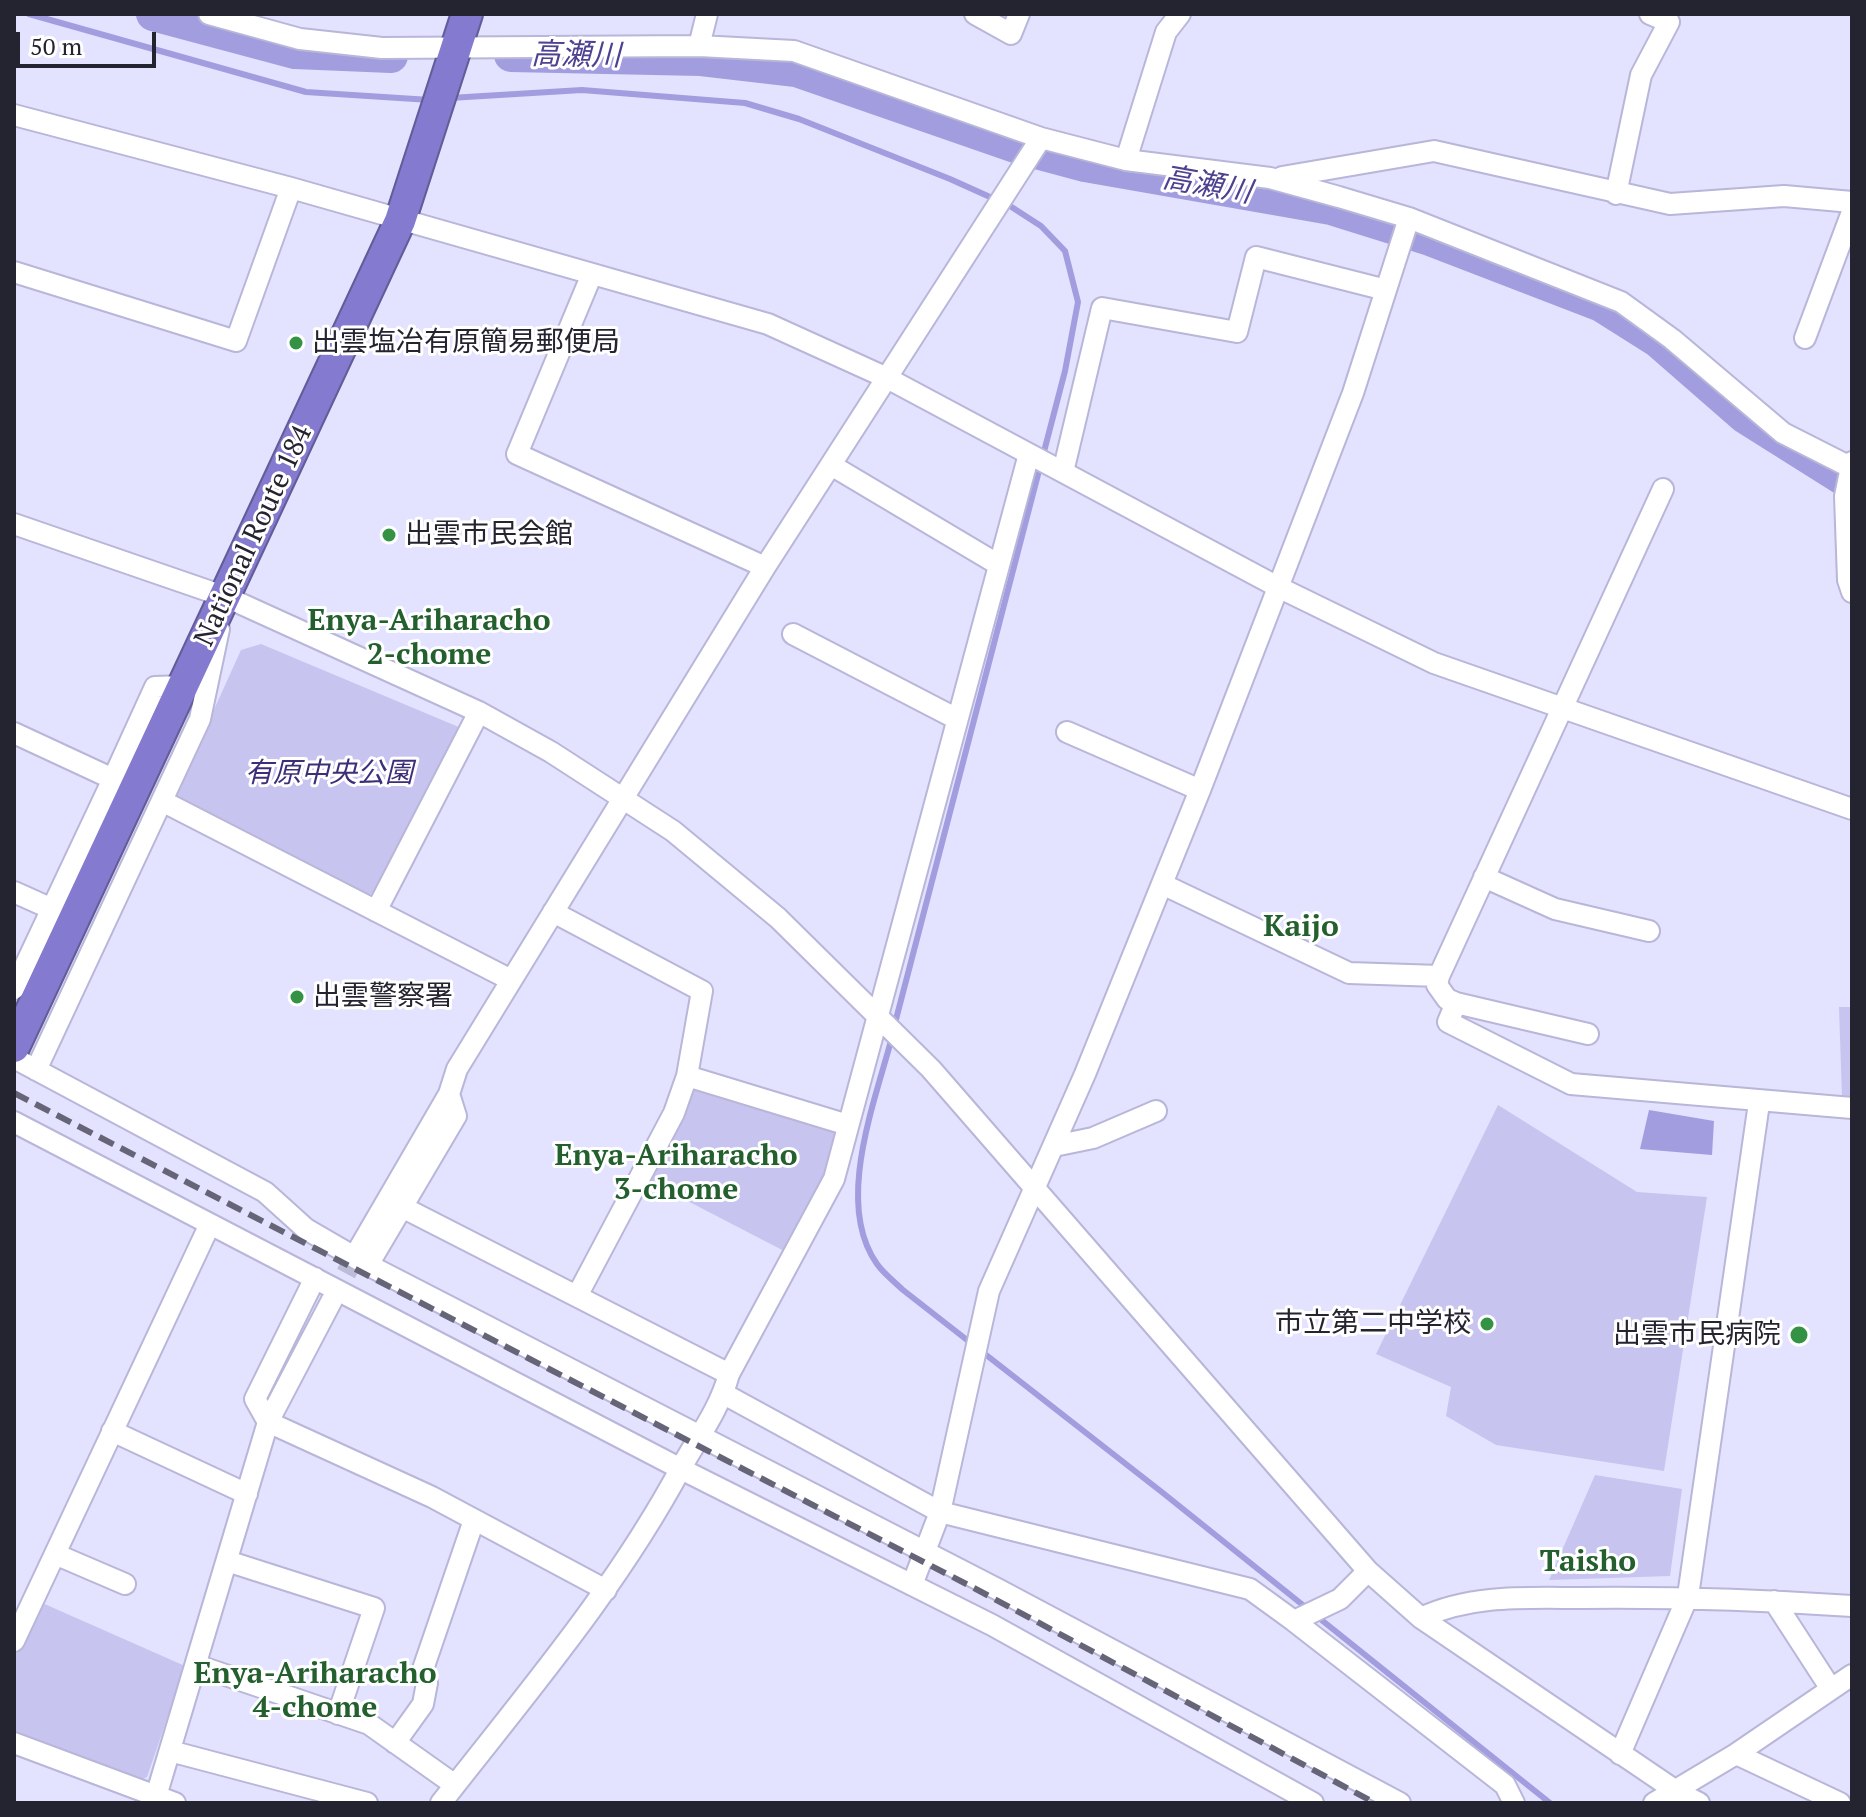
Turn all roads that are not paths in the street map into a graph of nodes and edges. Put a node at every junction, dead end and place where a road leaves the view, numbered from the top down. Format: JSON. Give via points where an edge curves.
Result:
{"nodes":[{"id":1,"x":209,"y":14,"type":"edge"},
{"id":2,"x":467,"y":14,"type":"edge"},
{"id":3,"x":707,"y":14,"type":"edge"},
{"id":4,"x":975,"y":14,"type":"edge"},
{"id":5,"x":1019,"y":14,"type":"edge"},
{"id":6,"x":1180,"y":14,"type":"edge"},
{"id":7,"x":1650,"y":14,"type":"edge"},
{"id":8,"x":459,"y":46,"type":"junction"},
{"id":9,"x":699,"y":46,"type":"junction"},
{"id":10,"x":14,"y":115,"type":"edge"},
{"id":11,"x":1041,"y":138,"type":"junction"},
{"id":12,"x":1126,"y":160,"type":"junction"},
{"id":13,"x":1270,"y":178,"type":"junction"},
{"id":14,"x":291,"y":188,"type":"junction"},
{"id":15,"x":1616,"y":194,"type":"junction"},
{"id":16,"x":1852,"y":202,"type":"edge"},
{"id":17,"x":1852,"y":212,"type":"edge"},
{"id":18,"x":1409,"y":218,"type":"junction"},
{"id":19,"x":400,"y":221,"type":"junction"},
{"id":20,"x":14,"y":272,"type":"edge"},
{"id":21,"x":592,"y":274,"type":"junction"},
{"id":22,"x":1386,"y":290,"type":"junction"},
{"id":23,"x":1805,"y":338,"type":"dead end"},
{"id":24,"x":887,"y":378,"type":"junction"},
{"id":25,"x":1029,"y":454,"type":"junction"},
{"id":26,"x":831,"y":465,"type":"junction"},
{"id":27,"x":1851,"y":466,"type":"edge"},
{"id":28,"x":1063,"y":472,"type":"junction"},
{"id":29,"x":1663,"y":489,"type":"dead end"},
{"id":30,"x":14,"y":524,"type":"edge"},
{"id":31,"x":999,"y":565,"type":"junction"},
{"id":32,"x":765,"y":567,"type":"junction"},
{"id":33,"x":1278,"y":587,"type":"junction"},
{"id":34,"x":1852,"y":592,"type":"edge"},
{"id":35,"x":226,"y":597,"type":"junction"},
{"id":36,"x":793,"y":634,"type":"dead end"},
{"id":37,"x":184,"y":686,"type":"junction"},
{"id":38,"x":1560,"y":707,"type":"junction"},
{"id":39,"x":479,"y":712,"type":"junction"},
{"id":40,"x":957,"y":719,"type":"junction"},
{"id":41,"x":1067,"y":732,"type":"dead end"},
{"id":42,"x":14,"y":733,"type":"edge"},
{"id":43,"x":113,"y":779,"type":"junction"},
{"id":44,"x":1200,"y":790,"type":"junction"},
{"id":45,"x":623,"y":798,"type":"junction"},
{"id":46,"x":162,"y":801,"type":"junction"},
{"id":47,"x":1852,"y":809,"type":"edge"},
{"id":48,"x":1484,"y":877,"type":"junction"},
{"id":49,"x":1162,"y":884,"type":"junction"},
{"id":50,"x":14,"y":892,"type":"edge"},
{"id":51,"x":65,"y":910,"type":"junction"},
{"id":52,"x":376,"y":911,"type":"junction"},
{"id":53,"x":553,"y":912,"type":"junction"},
{"id":54,"x":1649,"y":931,"type":"dead end"},
{"id":55,"x":1439,"y":976,"type":"junction"},
{"id":56,"x":511,"y":980,"type":"junction"},
{"id":57,"x":14,"y":989,"type":"edge"},
{"id":58,"x":1456,"y":1003,"type":"junction"},
{"id":59,"x":879,"y":1015,"type":"junction"},
{"id":60,"x":1588,"y":1034,"type":"dead end"},
{"id":61,"x":14,"y":1047,"type":"edge"},
{"id":62,"x":14,"y":1058,"type":"edge"},
{"id":63,"x":36,"y":1070,"type":"junction"},
{"id":64,"x":687,"y":1076,"type":"junction"},
{"id":65,"x":449,"y":1094,"type":"junction"},
{"id":66,"x":1759,"y":1103,"type":"junction"},
{"id":67,"x":1852,"y":1108,"type":"edge"},
{"id":68,"x":1156,"y":1111,"type":"dead end"},
{"id":69,"x":14,"y":1122,"type":"edge"},
{"id":70,"x":848,"y":1125,"type":"junction"},
{"id":71,"x":1054,"y":1146,"type":"junction"},
{"id":72,"x":1034,"y":1187,"type":"junction"},
{"id":73,"x":402,"y":1207,"type":"junction"},
{"id":74,"x":210,"y":1224,"type":"junction"},
{"id":75,"x":364,"y":1256,"type":"junction"},
{"id":76,"x":315,"y":1278,"type":"junction"},
{"id":77,"x":577,"y":1296,"type":"junction"},
{"id":78,"x":332,"y":1300,"type":"tunnel mouth"},
{"id":79,"x":726,"y":1384,"type":"junction"},
{"id":80,"x":268,"y":1422,"type":"junction"},
{"id":81,"x":112,"y":1431,"type":"junction"},
{"id":82,"x":700,"y":1436,"type":"junction"},
{"id":83,"x":681,"y":1469,"type":"junction"},
{"id":84,"x":247,"y":1494,"type":"junction"},
{"id":85,"x":940,"y":1512,"type":"junction"},
{"id":86,"x":474,"y":1520,"type":"junction"},
{"id":87,"x":923,"y":1551,"type":"junction"},
{"id":88,"x":55,"y":1554,"type":"junction"},
{"id":89,"x":227,"y":1561,"type":"junction"},
{"id":90,"x":1368,"y":1571,"type":"junction"},
{"id":91,"x":125,"y":1584,"type":"dead end"},
{"id":92,"x":912,"y":1585,"type":"junction"},
{"id":93,"x":606,"y":1590,"type":"junction"},
{"id":94,"x":1688,"y":1596,"type":"junction"},
{"id":95,"x":1774,"y":1601,"type":"junction"},
{"id":96,"x":1852,"y":1606,"type":"edge"},
{"id":97,"x":1421,"y":1618,"type":"junction"},
{"id":98,"x":1294,"y":1621,"type":"junction"},
{"id":99,"x":14,"y":1641,"type":"edge"},
{"id":100,"x":196,"y":1665,"type":"junction"},
{"id":101,"x":1852,"y":1675,"type":"edge"},
{"id":102,"x":1831,"y":1689,"type":"junction"},
{"id":103,"x":338,"y":1714,"type":"junction"},
{"id":104,"x":14,"y":1743,"type":"edge"},
{"id":105,"x":395,"y":1743,"type":"junction"},
{"id":106,"x":170,"y":1751,"type":"junction"},
{"id":107,"x":1620,"y":1754,"type":"junction"},
{"id":108,"x":1736,"y":1754,"type":"junction"},
{"id":109,"x":455,"y":1785,"type":"junction"},
{"id":110,"x":1676,"y":1791,"type":"junction"},
{"id":111,"x":162,"y":1801,"type":"edge"},
{"id":112,"x":367,"y":1803,"type":"edge"},
{"id":113,"x":441,"y":1803,"type":"edge"},
{"id":114,"x":1313,"y":1803,"type":"edge"},
{"id":115,"x":1400,"y":1803,"type":"edge"},
{"id":116,"x":1514,"y":1803,"type":"edge"},
{"id":117,"x":1654,"y":1803,"type":"edge"},
{"id":118,"x":1699,"y":1803,"type":"edge"},
{"id":119,"x":1840,"y":1803,"type":"edge"}],
"edges":[{"from":1,"to":8,"type":"street","via":[[300,39],[382,48]]},
{"from":2,"to":8,"type":"highway","name":"National Route 184"},
{"from":3,"to":9,"type":"street"},
{"from":4,"to":5,"type":"street","via":[[1011,34]]},
{"from":6,"to":12,"type":"street","via":[[1166,32]]},
{"from":7,"to":15,"type":"street","via":[[1669,22],[1641,75]]},
{"from":8,"to":9,"type":"street"},
{"from":8,"to":19,"type":"highway","name":"National Route 184"},
{"from":9,"to":11,"type":"street","via":[[794,51]]},
{"from":10,"to":14,"type":"street"},
{"from":11,"to":12,"type":"street"},
{"from":11,"to":24,"type":"street"},
{"from":12,"to":13,"type":"street"},
{"from":13,"to":15,"type":"street","via":[[1434,151]]},
{"from":13,"to":18,"type":"street"},
{"from":14,"to":19,"type":"street"},
{"from":14,"to":20,"type":"street","via":[[236,341]]},
{"from":15,"to":16,"type":"street","via":[[1670,204],[1784,196]]},
{"from":17,"to":23,"type":"street"},
{"from":18,"to":22,"type":"street"},
{"from":18,"to":27,"type":"street","via":[[1621,302],[1783,433]]},
{"from":19,"to":21,"type":"street"},
{"from":19,"to":35,"type":"highway","name":"National Route 184"},
{"from":21,"to":24,"type":"street","via":[[768,324]]},
{"from":21,"to":32,"type":"street","via":[[517,454]]},
{"from":22,"to":28,"type":"street","via":[[1256,257],[1237,332],[1102,308]]},
{"from":22,"to":33,"type":"street","via":[[1353,393]]},
{"from":24,"to":25,"type":"street"},
{"from":24,"to":26,"type":"street"},
{"from":25,"to":28,"type":"street"},
{"from":25,"to":31,"type":"street"},
{"from":26,"to":31,"type":"street"},
{"from":26,"to":32,"type":"street"},
{"from":27,"to":34,"type":"street","via":[[1845,496]]},
{"from":28,"to":33,"type":"street"},
{"from":29,"to":38,"type":"street"},
{"from":30,"to":35,"type":"street"},
{"from":31,"to":40,"type":"street"},
{"from":32,"to":45,"type":"street"},
{"from":33,"to":38,"type":"street","via":[[1434,663]]},
{"from":33,"to":44,"type":"street"},
{"from":35,"to":37,"type":"highway","name":"National Route 184"},
{"from":35,"to":39,"type":"street"},
{"from":35,"to":46,"type":"street","via":[[200,719]]},
{"from":36,"to":40,"type":"street"},
{"from":37,"to":43,"type":"street","via":[[155,687]]},
{"from":37,"to":51,"type":"highway","name":"National Route 184"},
{"from":38,"to":47,"type":"street"},
{"from":38,"to":48,"type":"street"},
{"from":39,"to":45,"type":"street"},
{"from":39,"to":52,"type":"street"},
{"from":40,"to":59,"type":"street"},
{"from":41,"to":44,"type":"street"},
{"from":42,"to":43,"type":"street"},
{"from":43,"to":51,"type":"street"},
{"from":44,"to":49,"type":"street"},
{"from":45,"to":53,"type":"street"},
{"from":45,"to":59,"type":"street","via":[[673,831],[778,918]]},
{"from":46,"to":52,"type":"street"},
{"from":46,"to":63,"type":"street"},
{"from":48,"to":54,"type":"street","via":[[1555,909]]},
{"from":48,"to":55,"type":"street"},
{"from":49,"to":55,"type":"street","via":[[1349,973]]},
{"from":49,"to":71,"type":"street"},
{"from":50,"to":51,"type":"street"},
{"from":51,"to":57,"type":"street"},
{"from":51,"to":61,"type":"highway","name":"National Route 184"},
{"from":52,"to":56,"type":"street"},
{"from":53,"to":56,"type":"street"},
{"from":53,"to":64,"type":"street","via":[[702,991]]},
{"from":55,"to":58,"type":"street","via":[[1437,985]]},
{"from":56,"to":65,"type":"street","via":[[457,1069]]},
{"from":58,"to":60,"type":"street"},
{"from":58,"to":66,"type":"street","via":[[1448,1022],[1571,1084]]},
{"from":59,"to":70,"type":"street"},
{"from":59,"to":72,"type":"street"},
{"from":62,"to":63,"type":"street"},
{"from":63,"to":75,"type":"street","via":[[265,1192],[306,1229]]},
{"from":64,"to":70,"type":"street"},
{"from":64,"to":77,"type":"street","via":[[674,1113]]},
{"from":65,"to":73,"type":"street","via":[[456,1116]]},
{"from":65,"to":75,"type":"street"},
{"from":66,"to":67,"type":"street"},
{"from":66,"to":94,"type":"street"},
{"from":68,"to":71,"type":"street","via":[[1093,1138]]},
{"from":69,"to":74,"type":"street"},
{"from":70,"to":79,"type":"street","via":[[834,1179]]},
{"from":71,"to":72,"type":"street"},
{"from":72,"to":85,"type":"street","via":[[989,1291]]},
{"from":72,"to":90,"type":"street"},
{"from":73,"to":75,"type":"street"},
{"from":73,"to":77,"type":"street"},
{"from":74,"to":76,"type":"street"},
{"from":74,"to":81,"type":"street"},
{"from":75,"to":82,"type":"street"},
{"from":76,"to":80,"type":"street","via":[[255,1399]]},
{"from":76,"to":83,"type":"street"},
{"from":77,"to":79,"type":"street"},
{"from":78,"to":80,"type":"street"},
{"from":79,"to":82,"type":"street"},
{"from":79,"to":85,"type":"street"},
{"from":80,"to":84,"type":"street"},
{"from":80,"to":86,"type":"street"},
{"from":81,"to":84,"type":"street"},
{"from":81,"to":88,"type":"street"},
{"from":82,"to":83,"type":"street"},
{"from":82,"to":87,"type":"street"},
{"from":83,"to":92,"type":"street"},
{"from":83,"to":93,"type":"street"},
{"from":84,"to":89,"type":"street"},
{"from":85,"to":87,"type":"street"},
{"from":85,"to":98,"type":"street","via":[[1250,1589]]},
{"from":86,"to":93,"type":"street"},
{"from":86,"to":105,"type":"street","via":[[422,1672],[427,1683],[423,1704]]},
{"from":87,"to":92,"type":"street"},
{"from":87,"to":115,"type":"street"},
{"from":88,"to":91,"type":"street"},
{"from":88,"to":99,"type":"street"},
{"from":89,"to":100,"type":"street"},
{"from":89,"to":103,"type":"street","via":[[374,1608]]},
{"from":90,"to":97,"type":"street"},
{"from":90,"to":98,"type":"street","via":[[1340,1599]]},
{"from":92,"to":114,"type":"street"},
{"from":93,"to":109,"type":"street"},
{"from":94,"to":95,"type":"street"},
{"from":94,"to":97,"type":"street","via":[[1509,1598],[1447,1606]]},
{"from":94,"to":107,"type":"street"},
{"from":95,"to":96,"type":"street"},
{"from":95,"to":102,"type":"street"},
{"from":97,"to":107,"type":"street"},
{"from":98,"to":116,"type":"street","via":[[1505,1785]]},
{"from":100,"to":103,"type":"street"},
{"from":100,"to":106,"type":"street"},
{"from":101,"to":102,"type":"street"},
{"from":102,"to":108,"type":"street"},
{"from":103,"to":105,"type":"street","via":[[369,1724]]},
{"from":104,"to":111,"type":"street"},
{"from":105,"to":109,"type":"street"},
{"from":106,"to":111,"type":"street"},
{"from":106,"to":112,"type":"street"},
{"from":107,"to":110,"type":"street"},
{"from":108,"to":110,"type":"street"},
{"from":108,"to":119,"type":"street"},
{"from":109,"to":113,"type":"street"},
{"from":110,"to":117,"type":"street"},
{"from":110,"to":118,"type":"street"}]}
